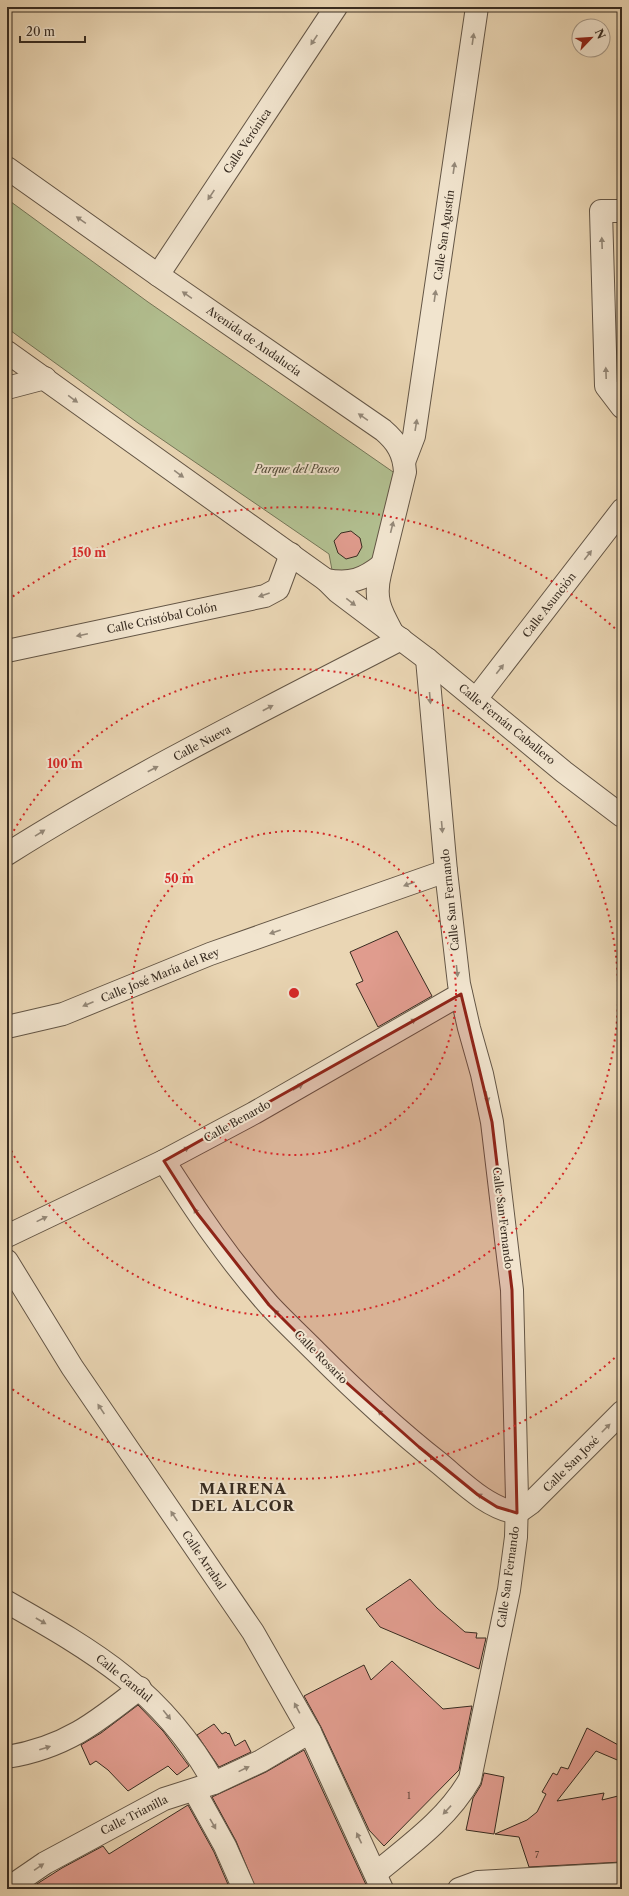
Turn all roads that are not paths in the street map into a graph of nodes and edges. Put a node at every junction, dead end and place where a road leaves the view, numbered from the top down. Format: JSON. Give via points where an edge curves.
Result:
{"nodes":[{"id":1,"x":336,"y":7,"type":"edge"},
{"id":2,"x":477,"y":7,"type":"edge"},
{"id":3,"x":7,"y":168,"type":"edge"},
{"id":4,"x":612,"y":211,"type":"edge"},
{"id":5,"x":158,"y":275,"type":"junction"},
{"id":6,"x":7,"y":352,"type":"edge"},
{"id":7,"x":45,"y":378,"type":"junction"},
{"id":8,"x":7,"y":388,"type":"edge"},
{"id":9,"x":622,"y":407,"type":"edge"},
{"id":10,"x":404,"y":462,"type":"junction"},
{"id":11,"x":622,"y":510,"type":"edge"},
{"id":12,"x":291,"y":554,"type":"junction"},
{"id":13,"x":382,"y":565,"type":"junction"},
{"id":14,"x":326,"y":580,"type":"junction"},
{"id":15,"x":396,"y":635,"type":"junction"},
{"id":16,"x":7,"y":651,"type":"edge"},
{"id":17,"x":427,"y":659,"type":"junction"},
{"id":18,"x":476,"y":699,"type":"junction"},
{"id":19,"x":622,"y":816,"type":"edge"},
{"id":20,"x":7,"y":854,"type":"edge"},
{"id":21,"x":446,"y":871,"type":"junction"},
{"id":22,"x":460,"y":994,"type":"junction"},
{"id":23,"x":7,"y":1027,"type":"edge"},
{"id":24,"x":164,"y":1161,"type":"junction"},
{"id":25,"x":7,"y":1236,"type":"edge"},
{"id":26,"x":7,"y":1261,"type":"edge"},
{"id":27,"x":622,"y":1412,"type":"edge"},
{"id":28,"x":517,"y":1513,"type":"junction"},
{"id":29,"x":7,"y":1602,"type":"edge"},
{"id":30,"x":140,"y":1688,"type":"junction"},
{"id":31,"x":310,"y":1732,"type":"junction"},
{"id":32,"x":7,"y":1756,"type":"edge"},
{"id":33,"x":214,"y":1783,"type":"junction"},
{"id":34,"x":194,"y":1790,"type":"junction"},
{"id":35,"x":622,"y":1874,"type":"edge"},
{"id":36,"x":379,"y":1881,"type":"edge"},
{"id":37,"x":7,"y":1889,"type":"edge"},
{"id":38,"x":244,"y":1889,"type":"edge"},
{"id":39,"x":459,"y":1889,"type":"edge"}],
"edges":[{"from":1,"to":5,"type":"street","name":"Calle Verónica","one_way":true},
{"from":10,"to":2,"type":"street","name":"Calle San Agustín","one_way":true,"via":[[414,436]]},
{"from":5,"to":3,"type":"street","name":"Avenida de Andalucía","one_way":true},
{"from":9,"to":4,"type":"street","one_way":true,"via":[[606,386]]},
{"from":10,"to":5,"type":"street","name":"Avenida de Andalucía","one_way":true,"via":[[397,444],[383,430]]},
{"from":6,"to":7,"type":"street"},
{"from":7,"to":8,"type":"street"},
{"from":7,"to":12,"type":"street","one_way":true},
{"from":13,"to":10,"type":"street","name":"Avenida de Andalucía","one_way":true,"via":[[403,485]]},
{"from":18,"to":11,"type":"street","name":"Calle Asunción","one_way":true},
{"from":12,"to":14,"type":"street"},
{"from":12,"to":16,"type":"street","name":"Calle Cristóbal Colón","one_way":true,"via":[[278,589],[266,596]]},
{"from":13,"to":14,"type":"street","via":[[350,582]]},
{"from":13,"to":15,"type":"street","name":"Avenida de Andalucía","via":[[378,582],[378,603]]},
{"from":14,"to":15,"type":"street","one_way":true,"via":[[338,592]]},
{"from":15,"to":17,"type":"street","name":"Calle Fernán Caballero"},
{"from":20,"to":15,"type":"street","name":"Calle Nueva","one_way":true,"via":[[122,785]]},
{"from":17,"to":18,"type":"street","name":"Calle Fernán Caballero"},
{"from":17,"to":21,"type":"street","name":"Calle San Fernando","one_way":true},
{"from":18,"to":19,"type":"street","name":"Calle Fernán Caballero"},
{"from":21,"to":22,"type":"street","name":"Calle San Fernando","one_way":true},
{"from":21,"to":23,"type":"street","name":"Calle José María del Rey","one_way":true,"via":[[210,954],[63,1014]]},
{"from":24,"to":22,"type":"street","name":"Calle Benardo","one_way":true,"via":[[254,1113]]},
{"from":22,"to":28,"type":"street","name":"Calle San Fernando","one_way":true,"via":[[492,1122],[512,1290]]},
{"from":25,"to":24,"type":"street","name":"Calle Benardo","one_way":true},
{"from":28,"to":24,"type":"street","name":"Calle Rosario","one_way":true,"via":[[497,1507],[478,1494],[419,1447],[322,1358],[269,1305],[230,1257],[197,1213]]},
{"from":31,"to":26,"type":"street","name":"Calle Arrabal","one_way":true,"via":[[253,1632],[72,1367]]},
{"from":28,"to":27,"type":"street","name":"Calle San José","one_way":true,"via":[[531,1503]]},
{"from":28,"to":36,"type":"street","name":"Calle San Fernando","one_way":true,"via":[[509,1590],[470,1779],[463,1792]]},
{"from":29,"to":30,"type":"street","name":"Calle Gandul","one_way":true,"via":[[100,1657]]},
{"from":32,"to":30,"type":"street","one_way":true,"via":[[33,1752],[74,1736],[95,1724]]},
{"from":30,"to":33,"type":"street","name":"Calle Gandul","one_way":true,"via":[[190,1744]]},
{"from":33,"to":31,"type":"street","name":"Calle Trianilla","one_way":true,"via":[[261,1761]]},
{"from":36,"to":31,"type":"street","name":"Calle Arrabal","one_way":true},
{"from":33,"to":34,"type":"street","name":"Calle Trianilla"},
{"from":37,"to":34,"type":"street","name":"Calle Trianilla","one_way":true,"via":[[45,1863],[164,1799]]},
{"from":34,"to":38,"type":"street","one_way":true,"via":[[225,1846]]},
{"from":35,"to":39,"type":"street","via":[[478,1882]]}]}
